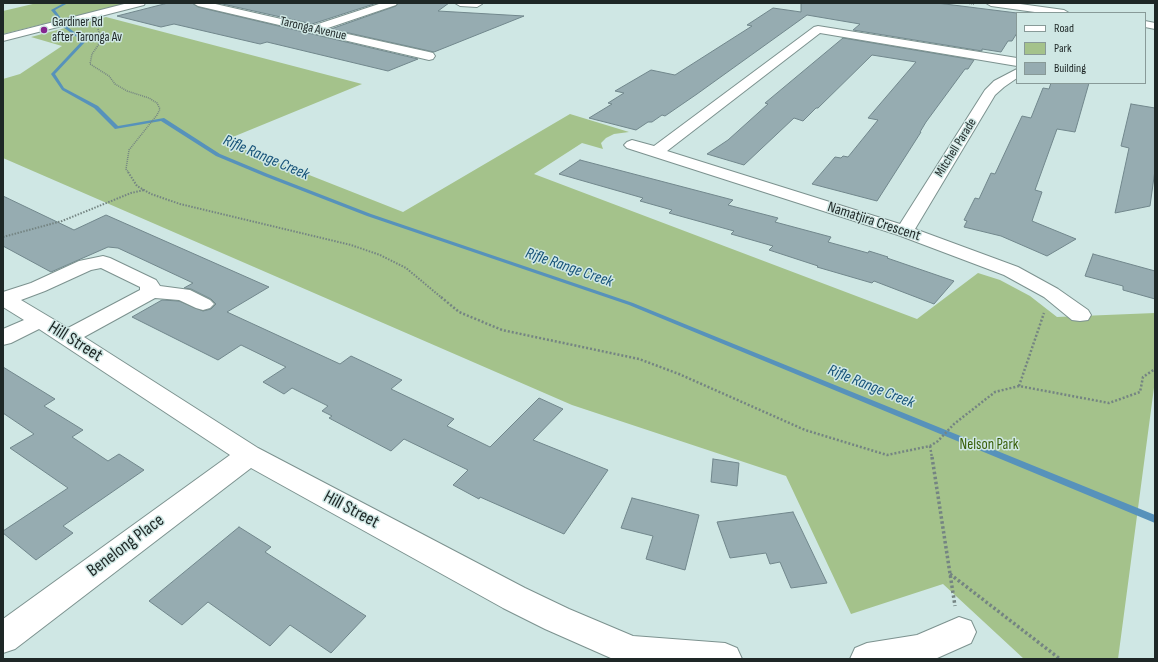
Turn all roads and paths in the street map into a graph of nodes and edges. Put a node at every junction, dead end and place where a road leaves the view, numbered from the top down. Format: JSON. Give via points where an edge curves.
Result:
{"nodes":[{"id":1,"x":140,"y":3,"type":"edge"},
{"id":2,"x":198,"y":3,"type":"edge"},
{"id":3,"x":392,"y":3,"type":"edge"},
{"id":4,"x":460,"y":3,"type":"edge"},
{"id":5,"x":991,"y":3,"type":"edge"},
{"id":6,"x":477,"y":4,"type":"edge"},
{"id":7,"x":1057,"y":12,"type":"edge"},
{"id":8,"x":85,"y":17,"type":"junction"},
{"id":9,"x":313,"y":29,"type":"junction"},
{"id":10,"x":3,"y":38,"type":"edge"},
{"id":11,"x":429,"y":56,"type":"dead end"},
{"id":12,"x":1016,"y":62,"type":"edge"},
{"id":13,"x":1016,"y":74,"type":"edge"},
{"id":14,"x":632,"y":145,"type":"dead end"},
{"id":15,"x":656,"y":152,"type":"junction"},
{"id":16,"x":144,"y":190,"type":"junction"},
{"id":17,"x":904,"y":231,"type":"junction"},
{"id":18,"x":3,"y":237,"type":"edge"},
{"id":19,"x":151,"y":292,"type":"junction"},
{"id":20,"x":1051,"y":293,"type":"junction"},
{"id":21,"x":4,"y":299,"type":"edge"},
{"id":22,"x":203,"y":304,"type":"dead end"},
{"id":23,"x":1080,"y":315,"type":"dead end"},
{"id":24,"x":40,"y":320,"type":"junction"},
{"id":25,"x":68,"y":336,"type":"junction"},
{"id":26,"x":3,"y":338,"type":"edge"},
{"id":27,"x":1155,"y":369,"type":"edge"},
{"id":28,"x":1019,"y":386,"type":"junction"},
{"id":29,"x":930,"y":446,"type":"junction"},
{"id":30,"x":249,"y":455,"type":"junction"},
{"id":31,"x":950,"y":574,"type":"junction"},
{"id":32,"x":959,"y":632,"type":"joint"},
{"id":33,"x":3,"y":638,"type":"edge"},
{"id":34,"x":630,"y":655,"type":"edge"},
{"id":35,"x":725,"y":659,"type":"edge"},
{"id":36,"x":867,"y":659,"type":"edge"},
{"id":37,"x":1060,"y":659,"type":"edge"}],
"edges":[{"from":1,"to":8,"type":"street"},
{"from":2,"to":9,"type":"street","name":"Taronga Avenue"},
{"from":3,"to":9,"type":"street"},
{"from":4,"to":6,"type":"street"},
{"from":5,"to":7,"type":"street"},
{"from":8,"to":10,"type":"street"},
{"from":8,"to":16,"type":"path","via":[[96,23],[100,35],[90,64],[126,91],[157,103],[160,109],[129,150],[126,169],[137,186]]},
{"from":9,"to":11,"type":"street","name":"Taronga Avenue"},
{"from":12,"to":15,"type":"street","via":[[818,29]]},
{"from":13,"to":17,"type":"street","name":"Mitchell Parade","via":[[990,93]]},
{"from":14,"to":15,"type":"street","name":"Namatjira Crescent"},
{"from":15,"to":17,"type":"street","name":"Namatjira Crescent"},
{"from":16,"to":18,"type":"path","via":[[125,195],[62,221]]},
{"from":16,"to":29,"type":"path","via":[[180,204],[380,254],[406,268],[459,312],[502,330],[639,359],[805,430],[887,455]]},
{"from":17,"to":20,"type":"street","name":"Namatjira Crescent","via":[[1011,272]]},
{"from":19,"to":21,"type":"street","via":[[149,284],[92,255],[86,265]]},
{"from":19,"to":22,"type":"street","via":[[183,294]]},
{"from":19,"to":25,"type":"street"},
{"from":20,"to":23,"type":"street","name":"Namatjira Crescent"},
{"from":20,"to":28,"type":"path"},
{"from":21,"to":24,"type":"street","name":"Hill Street"},
{"from":24,"to":25,"type":"street","name":"Hill Street"},
{"from":24,"to":26,"type":"street"},
{"from":25,"to":30,"type":"street","name":"Hill Street"},
{"from":27,"to":28,"type":"path","via":[[1143,377],[1140,392],[1109,403]]},
{"from":28,"to":29,"type":"path","via":[[995,392]]},
{"from":29,"to":31,"type":"path"},
{"from":30,"to":33,"type":"street","name":"Benelong Place"},
{"from":30,"to":34,"type":"street","name":"Hill Street","via":[[514,598]]},
{"from":31,"to":32,"type":"path"},
{"from":31,"to":37,"type":"path"},
{"from":32,"to":36,"type":"street","via":[[919,650]]},
{"from":34,"to":35,"type":"street","name":"Hill Street"}]}
